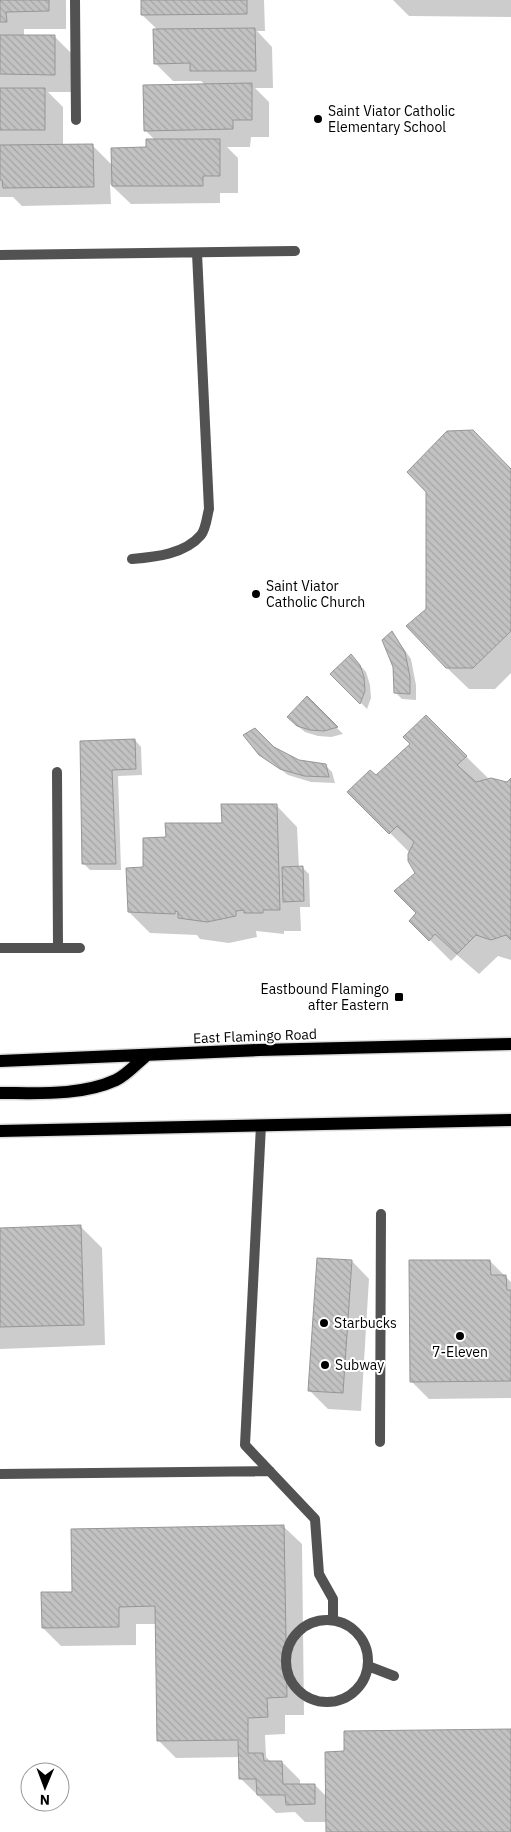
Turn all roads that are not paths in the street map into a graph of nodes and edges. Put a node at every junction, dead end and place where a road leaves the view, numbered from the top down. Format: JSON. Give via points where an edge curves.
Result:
{"nodes":[{"id":1,"x":75,"y":0,"type":"edge"},
{"id":2,"x":76,"y":120,"type":"dead end"},
{"id":3,"x":295,"y":251,"type":"dead end"},
{"id":4,"x":197,"y":253,"type":"junction"},
{"id":5,"x":0,"y":255,"type":"edge"},
{"id":6,"x":132,"y":559,"type":"dead end"},
{"id":7,"x":57,"y":772,"type":"dead end"},
{"id":8,"x":0,"y":948,"type":"edge"},
{"id":9,"x":58,"y":948,"type":"junction"},
{"id":10,"x":80,"y":948,"type":"dead end"},
{"id":11,"x":511,"y":1044,"type":"edge"},
{"id":12,"x":147,"y":1055,"type":"junction"},
{"id":13,"x":0,"y":1061,"type":"edge"},
{"id":14,"x":0,"y":1093,"type":"edge"},
{"id":15,"x":511,"y":1120,"type":"edge"},
{"id":16,"x":261,"y":1125,"type":"junction"},
{"id":17,"x":0,"y":1130,"type":"edge"},
{"id":18,"x":381,"y":1214,"type":"dead end"},
{"id":19,"x":380,"y":1442,"type":"dead end"},
{"id":20,"x":270,"y":1471,"type":"junction"},
{"id":21,"x":0,"y":1474,"type":"edge"},
{"id":22,"x":333,"y":1620,"type":"junction"},
{"id":23,"x":368,"y":1666,"type":"junction"},
{"id":24,"x":394,"y":1676,"type":"dead end"}],
"edges":[{"from":1,"to":2,"type":"street"},
{"from":3,"to":4,"type":"street"},
{"from":4,"to":5,"type":"street"},
{"from":4,"to":6,"type":"street","via":[[209,509],[202,534],[182,549],[155,557]]},
{"from":7,"to":9,"type":"street"},
{"from":8,"to":9,"type":"street"},
{"from":9,"to":10,"type":"street"},
{"from":11,"to":12,"type":"main road","name":"East Flamingo Road"},
{"from":12,"to":13,"type":"main road","name":"East Flamingo Road"},
{"from":12,"to":14,"type":"main road","via":[[118,1079],[94,1088],[68,1092]]},
{"from":15,"to":16,"type":"main road"},
{"from":16,"to":17,"type":"main road"},
{"from":16,"to":20,"type":"street","via":[[245,1445]]},
{"from":18,"to":19,"type":"street"},
{"from":20,"to":21,"type":"street"},
{"from":20,"to":22,"type":"street","via":[[316,1519],[319,1574],[333,1599]]},
{"from":22,"to":23,"type":"street","via":[[345,1624],[364,1642]]},
{"from":22,"to":23,"type":"street","via":[[320,1620],[308,1625],[290,1643],[286,1669],[291,1681],[309,1698],[334,1702],[357,1689]]},
{"from":23,"to":24,"type":"street"}]}
